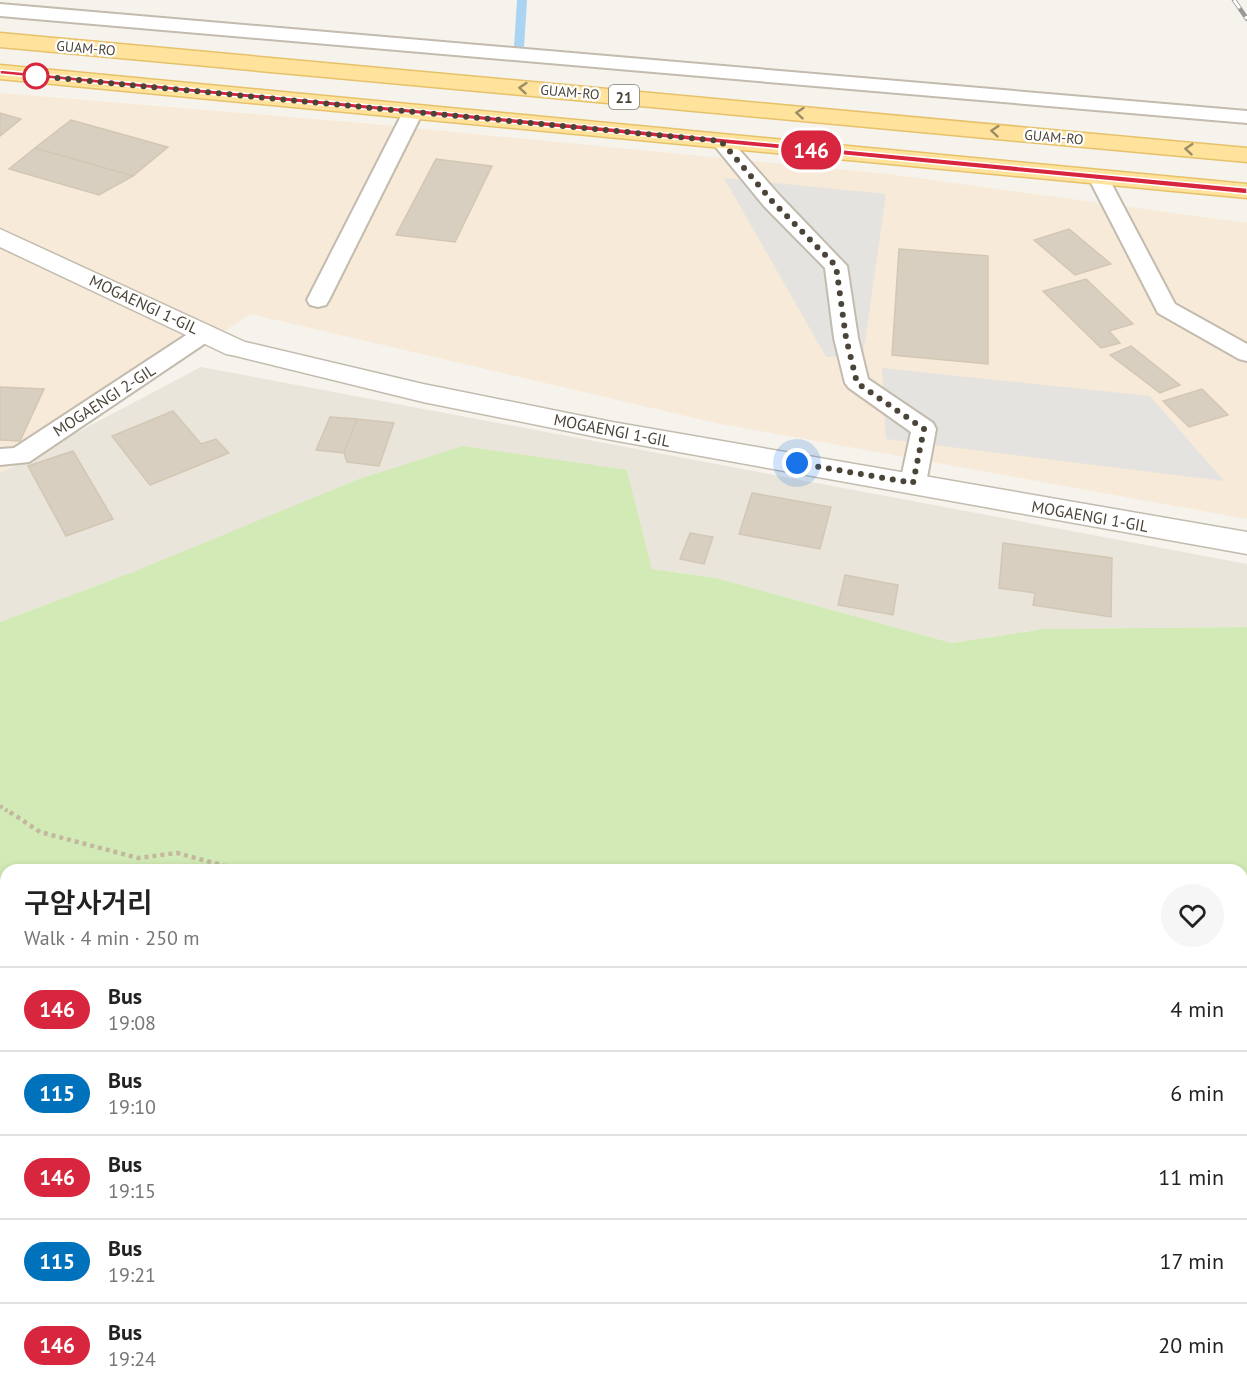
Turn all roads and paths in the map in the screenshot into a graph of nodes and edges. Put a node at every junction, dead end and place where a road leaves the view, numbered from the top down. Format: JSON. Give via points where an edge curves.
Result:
{"nodes":[{"id":1,"x":0,"y":10,"type":"edge"},
{"id":2,"x":0,"y":40,"type":"edge"},
{"id":3,"x":0,"y":72,"type":"edge"},
{"id":4,"x":413,"y":112,"type":"junction"},
{"id":5,"x":1247,"y":117,"type":"edge"},
{"id":6,"x":721,"y":141,"type":"junction"},
{"id":7,"x":1247,"y":155,"type":"edge"},
{"id":8,"x":1098,"y":177,"type":"junction"},
{"id":9,"x":1247,"y":191,"type":"edge"},
{"id":10,"x":0,"y":237,"type":"edge"},
{"id":11,"x":318,"y":300,"type":"dead end"},
{"id":12,"x":205,"y":333,"type":"junction"},
{"id":13,"x":1247,"y":354,"type":"edge"},
{"id":14,"x":0,"y":457,"type":"edge"},
{"id":15,"x":913,"y":483,"type":"junction"},
{"id":16,"x":1247,"y":543,"type":"edge"},
{"id":17,"x":0,"y":806,"type":"edge"},
{"id":18,"x":218,"y":864,"type":"edge"}],
"edges":[{"from":1,"to":5,"type":"lane"},
{"from":7,"to":2,"type":"main road","name":"GUAM-RO","number":"21","one_way":true},
{"from":3,"to":4,"type":"main road","name":"GUAM-RO","number":"21"},
{"from":4,"to":6,"type":"main road","name":"GUAM-RO","number":"21"},
{"from":4,"to":11,"type":"lane"},
{"from":6,"to":8,"type":"main road","name":"GUAM-RO","number":"21"},
{"from":6,"to":15,"type":"lane","via":[[772,201],[836,266],[857,383],[924,429]]},
{"from":8,"to":9,"type":"main road","name":"GUAM-RO","number":"21"},
{"from":8,"to":13,"type":"lane","via":[[1166,308]]},
{"from":10,"to":12,"type":"street","name":"MOGAENGI 1-GIL"},
{"from":12,"to":14,"type":"lane","name":"MOGAENGI 2-GIL","via":[[20,456]]},
{"from":12,"to":15,"type":"street","name":"MOGAENGI 1-GIL","via":[[236,348],[423,393],[612,431]]},
{"from":15,"to":16,"type":"street","name":"MOGAENGI 1-GIL"},
{"from":17,"to":18,"type":"path","via":[[40,832],[138,858],[177,853]]}]}
